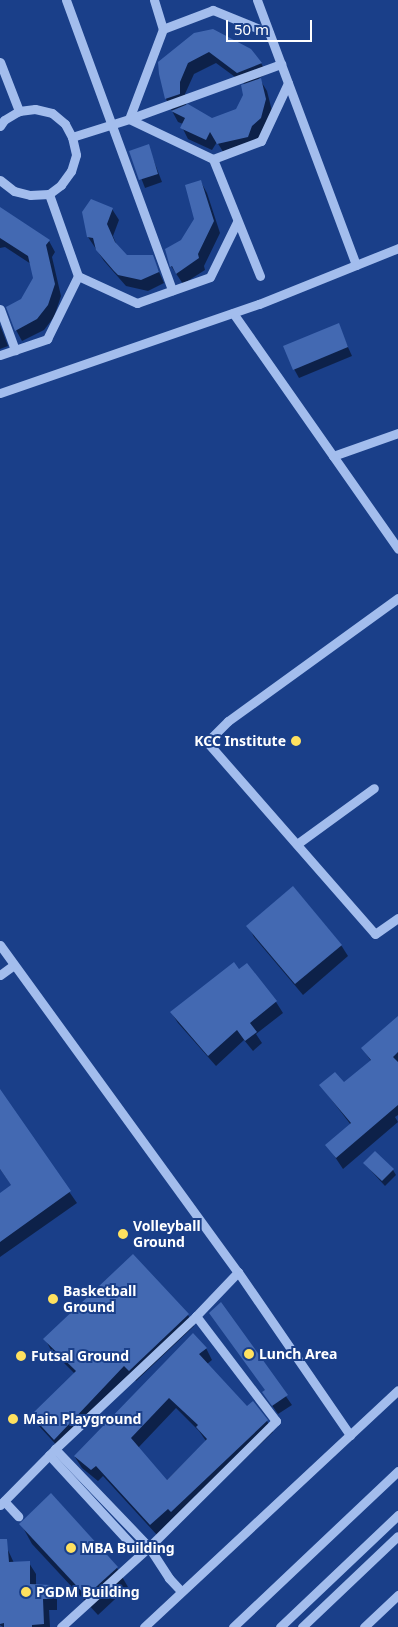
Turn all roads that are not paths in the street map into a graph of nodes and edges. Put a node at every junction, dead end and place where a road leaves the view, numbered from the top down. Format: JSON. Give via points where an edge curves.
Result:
{"nodes":[{"id":1,"x":66,"y":0,"type":"edge"},
{"id":2,"x":154,"y":0,"type":"edge"},
{"id":3,"x":257,"y":0,"type":"edge"},
{"id":4,"x":163,"y":29,"type":"junction"},
{"id":5,"x":270,"y":33,"type":"junction"},
{"id":6,"x":0,"y":62,"type":"edge"},
{"id":7,"x":281,"y":64,"type":"junction"},
{"id":8,"x":288,"y":83,"type":"junction"},
{"id":9,"x":19,"y":112,"type":"junction"},
{"id":10,"x":130,"y":119,"type":"junction"},
{"id":11,"x":112,"y":124,"type":"junction"},
{"id":12,"x":0,"y":126,"type":"edge"},
{"id":13,"x":72,"y":137,"type":"junction"},
{"id":14,"x":213,"y":159,"type":"junction"},
{"id":15,"x":0,"y":180,"type":"edge"},
{"id":16,"x":48,"y":194,"type":"junction"},
{"id":17,"x":237,"y":222,"type":"junction"},
{"id":18,"x":398,"y":248,"type":"edge"},
{"id":19,"x":356,"y":265,"type":"junction"},
{"id":20,"x":78,"y":276,"type":"junction"},
{"id":21,"x":260,"y":276,"type":"dead end"},
{"id":22,"x":172,"y":290,"type":"junction"},
{"id":23,"x":0,"y":309,"type":"edge"},
{"id":24,"x":234,"y":313,"type":"junction"},
{"id":25,"x":15,"y":350,"type":"junction"},
{"id":26,"x":0,"y":355,"type":"edge"},
{"id":27,"x":0,"y":393,"type":"edge"},
{"id":28,"x":398,"y":433,"type":"edge"},
{"id":29,"x":333,"y":456,"type":"junction"},
{"id":30,"x":398,"y":549,"type":"edge"},
{"id":31,"x":398,"y":598,"type":"edge"},
{"id":32,"x":374,"y":788,"type":"dead end"},
{"id":33,"x":297,"y":844,"type":"junction"},
{"id":34,"x":398,"y":918,"type":"edge"},
{"id":35,"x":0,"y":945,"type":"edge"},
{"id":36,"x":14,"y":965,"type":"junction"},
{"id":37,"x":0,"y":975,"type":"edge"},
{"id":38,"x":238,"y":1272,"type":"junction"},
{"id":39,"x":196,"y":1316,"type":"junction"},
{"id":40,"x":398,"y":1390,"type":"edge"},
{"id":41,"x":350,"y":1435,"type":"junction"},
{"id":42,"x":52,"y":1452,"type":"junction"},
{"id":43,"x":398,"y":1471,"type":"edge"},
{"id":44,"x":2,"y":1503,"type":"edge"},
{"id":45,"x":398,"y":1515,"type":"edge"},
{"id":46,"x":18,"y":1516,"type":"dead end"},
{"id":47,"x":398,"y":1536,"type":"edge"},
{"id":48,"x":148,"y":1547,"type":"junction"},
{"id":49,"x":140,"y":1554,"type":"junction"},
{"id":50,"x":181,"y":1591,"type":"junction"},
{"id":51,"x":398,"y":1595,"type":"edge"},
{"id":52,"x":61,"y":1627,"type":"edge"},
{"id":53,"x":144,"y":1627,"type":"edge"},
{"id":54,"x":233,"y":1627,"type":"edge"},
{"id":55,"x":280,"y":1627,"type":"edge"},
{"id":56,"x":302,"y":1627,"type":"edge"},
{"id":57,"x":364,"y":1627,"type":"edge"}],
"edges":[{"from":1,"to":11,"type":"street"},
{"from":2,"to":4,"type":"street"},
{"from":3,"to":5,"type":"street"},
{"from":4,"to":5,"type":"street","via":[[213,10]]},
{"from":4,"to":10,"type":"street"},
{"from":5,"to":7,"type":"street"},
{"from":6,"to":9,"type":"street"},
{"from":7,"to":8,"type":"street"},
{"from":7,"to":10,"type":"street"},
{"from":8,"to":14,"type":"street","via":[[261,141]]},
{"from":8,"to":19,"type":"street"},
{"from":9,"to":12,"type":"street"},
{"from":9,"to":13,"type":"street","via":[[36,109],[52,113],[65,124]]},
{"from":10,"to":11,"type":"street"},
{"from":10,"to":14,"type":"street"},
{"from":11,"to":13,"type":"street"},
{"from":11,"to":22,"type":"street"},
{"from":13,"to":16,"type":"street","via":[[76,155],[71,171],[61,185]]},
{"from":14,"to":17,"type":"street"},
{"from":15,"to":16,"type":"street","via":[[14,191],[30,196]]},
{"from":16,"to":20,"type":"street"},
{"from":17,"to":21,"type":"street"},
{"from":17,"to":22,"type":"street","via":[[210,277]]},
{"from":18,"to":19,"type":"street"},
{"from":19,"to":24,"type":"street"},
{"from":20,"to":22,"type":"street","via":[[137,303]]},
{"from":20,"to":25,"type":"street","via":[[47,339]]},
{"from":23,"to":25,"type":"street"},
{"from":24,"to":27,"type":"street"},
{"from":24,"to":29,"type":"street"},
{"from":25,"to":26,"type":"street"},
{"from":28,"to":29,"type":"street"},
{"from":29,"to":30,"type":"street"},
{"from":31,"to":33,"type":"street","via":[[228,721],[207,742]]},
{"from":32,"to":33,"type":"street"},
{"from":33,"to":34,"type":"street","via":[[375,934]]},
{"from":35,"to":36,"type":"street"},
{"from":36,"to":37,"type":"street"},
{"from":36,"to":38,"type":"street"},
{"from":38,"to":39,"type":"street"},
{"from":38,"to":41,"type":"street"},
{"from":39,"to":42,"type":"street"},
{"from":39,"to":48,"type":"street","via":[[276,1421]]},
{"from":40,"to":41,"type":"street"},
{"from":41,"to":50,"type":"street"},
{"from":42,"to":44,"type":"street"},
{"from":42,"to":48,"type":"street"},
{"from":42,"to":49,"type":"street"},
{"from":43,"to":54,"type":"street"},
{"from":44,"to":46,"type":"street"},
{"from":45,"to":55,"type":"street"},
{"from":47,"to":56,"type":"street"},
{"from":48,"to":49,"type":"street"},
{"from":48,"to":50,"type":"street"},
{"from":49,"to":52,"type":"street"},
{"from":50,"to":53,"type":"street"},
{"from":51,"to":57,"type":"street"}]}
